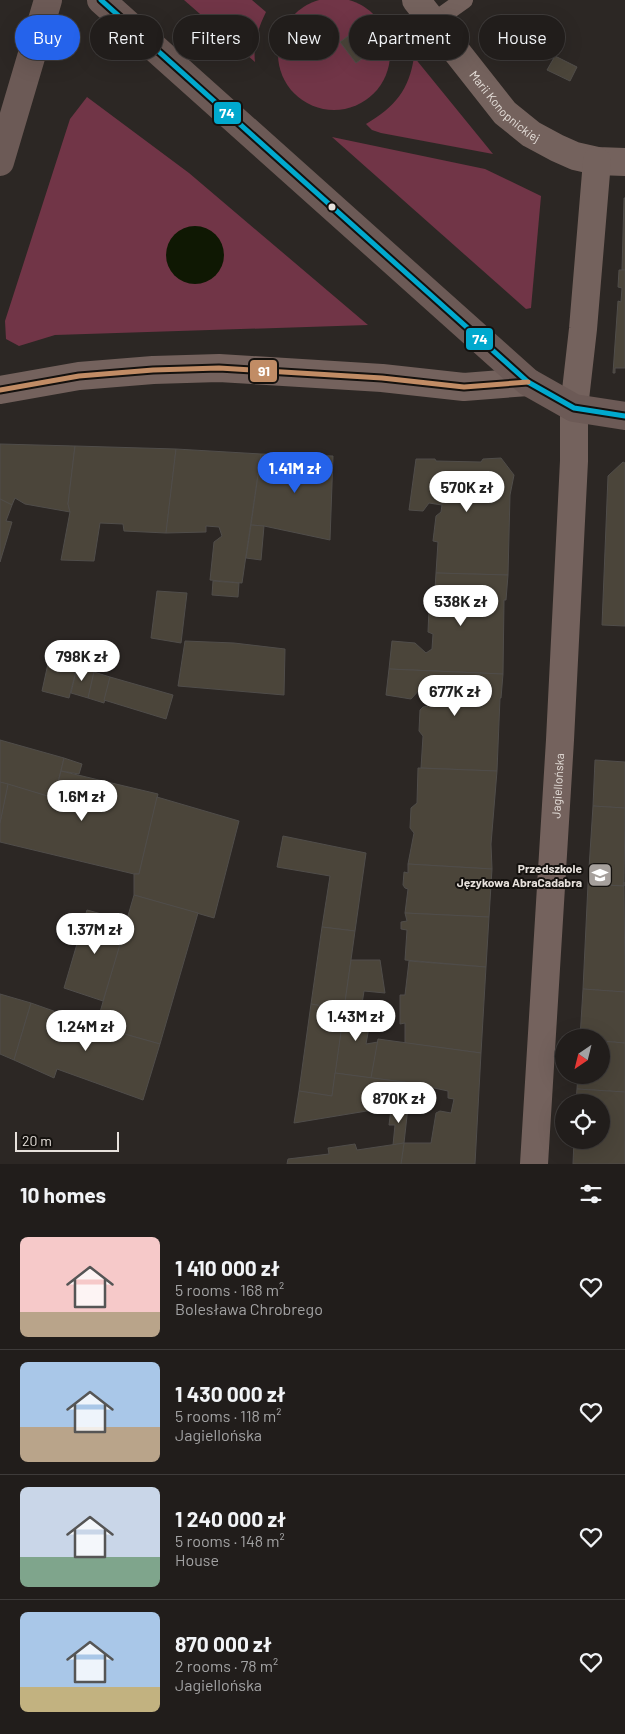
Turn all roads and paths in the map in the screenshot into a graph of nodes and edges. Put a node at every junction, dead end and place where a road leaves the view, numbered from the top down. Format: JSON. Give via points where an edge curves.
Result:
{"nodes":[{"id":1,"x":48,"y":0,"type":"edge"},
{"id":2,"x":101,"y":0,"type":"edge"},
{"id":3,"x":416,"y":0,"type":"edge"},
{"id":4,"x":464,"y":0,"type":"edge"},
{"id":5,"x":428,"y":15,"type":"edge"},
{"id":6,"x":443,"y":15,"type":"edge"},
{"id":7,"x":463,"y":60,"type":"edge"},
{"id":8,"x":596,"y":161,"type":"junction"},
{"id":9,"x":0,"y":162,"type":"edge"},
{"id":10,"x":625,"y":162,"type":"edge"},
{"id":11,"x":528,"y":382,"type":"junction"},
{"id":12,"x":0,"y":390,"type":"edge"},
{"id":13,"x":574,"y":408,"type":"junction"},
{"id":14,"x":625,"y":416,"type":"edge"},
{"id":15,"x":534,"y":1164,"type":"edge"}],
"edges":[{"from":1,"to":9,"type":"street"},
{"from":2,"to":11,"type":"street"},
{"from":3,"to":5,"type":"street","name":"Marii Konopnickiej"},
{"from":4,"to":6,"type":"lane"},
{"from":7,"to":8,"type":"street","name":"Marii Konopnickiej","via":[[505,113],[530,134],[575,156]]},
{"from":8,"to":10,"type":"street","name":"Marii Konopnickiej"},
{"from":8,"to":13,"type":"street","name":"Jagiellońska"},
{"from":11,"to":12,"type":"street","via":[[464,387],[382,378],[219,368],[79,376]]},
{"from":11,"to":13,"type":"street"},
{"from":13,"to":14,"type":"street"},
{"from":13,"to":15,"type":"street","name":"Jagiellońska","via":[[560,740]]}]}
